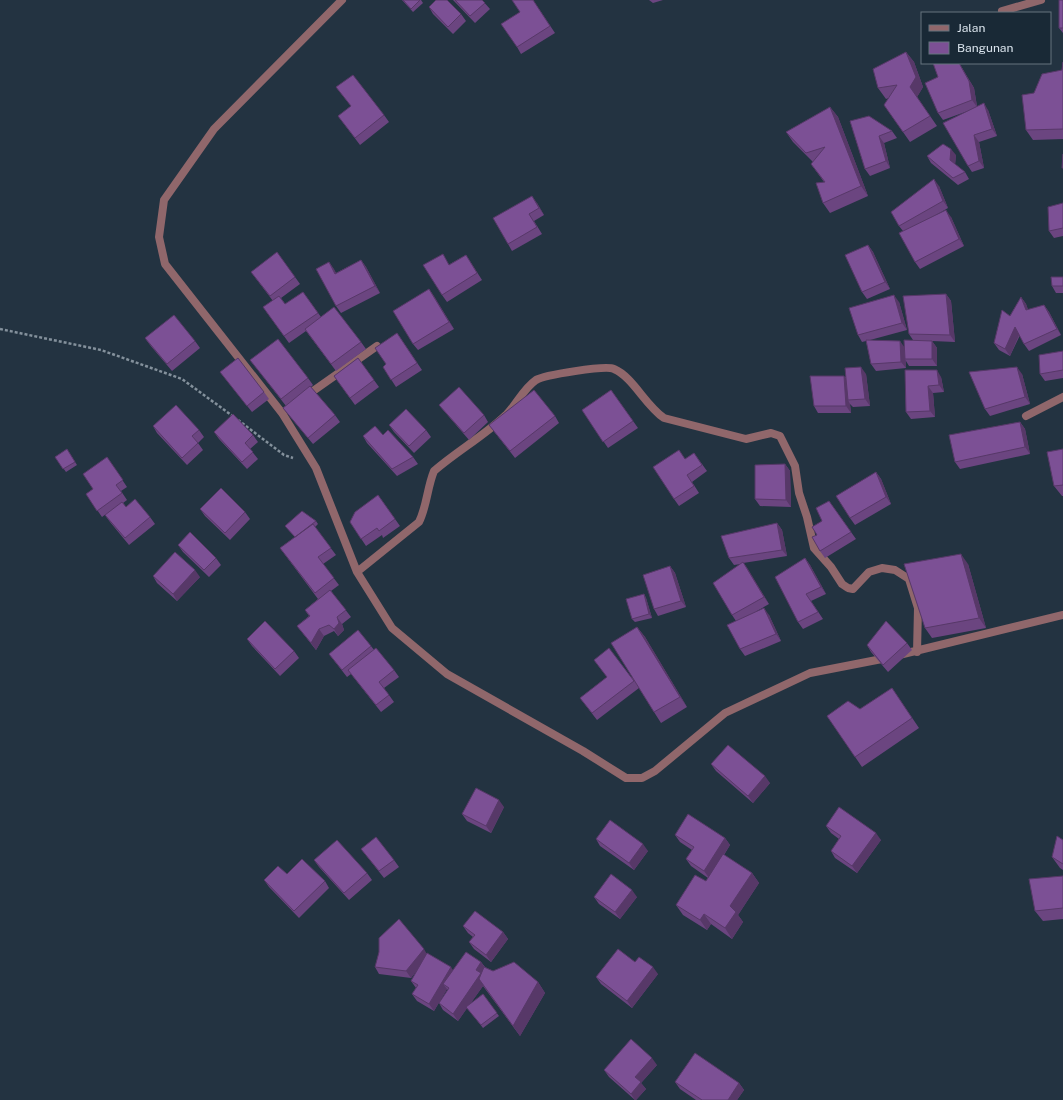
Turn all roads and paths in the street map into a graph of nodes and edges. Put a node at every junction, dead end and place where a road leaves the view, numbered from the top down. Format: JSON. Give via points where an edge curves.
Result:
{"nodes":[{"id":1,"x":342,"y":0,"type":"edge"},
{"id":2,"x":1041,"y":0,"type":"edge"},
{"id":3,"x":1002,"y":11,"type":"dead end"},
{"id":4,"x":0,"y":329,"type":"edge"},
{"id":5,"x":377,"y":346,"type":"edge"},
{"id":6,"x":1063,"y":397,"type":"edge"},
{"id":7,"x":301,"y":399,"type":"edge"},
{"id":8,"x":1026,"y":416,"type":"dead end"},
{"id":9,"x":316,"y":468,"type":"junction"},
{"id":10,"x":357,"y":572,"type":"junction"},
{"id":11,"x":1063,"y":615,"type":"edge"},
{"id":12,"x":917,"y":652,"type":"junction"}],
"edges":[{"from":1,"to":9,"type":"street","via":[[214,129],[164,200],[158,237],[165,264],[285,411]]},
{"from":2,"to":3,"type":"street"},
{"from":4,"to":9,"type":"path","via":[[101,350],[182,379],[284,455]]},
{"from":5,"to":7,"type":"street"},
{"from":6,"to":8,"type":"street"},
{"from":9,"to":10,"type":"street"},
{"from":10,"to":12,"type":"street","via":[[392,628],[447,674],[626,778],[642,778],[655,771],[725,713],[810,673]]},
{"from":10,"to":12,"type":"street","via":[[419,522],[434,471],[507,414],[527,387],[538,379],[590,369],[612,368],[622,373],[654,411],[664,418],[746,439],[771,433],[780,436],[795,466],[799,493],[814,548],[842,584],[853,589],[870,572],[882,568],[895,570],[909,579],[918,608]]},
{"from":11,"to":12,"type":"street"}]}
